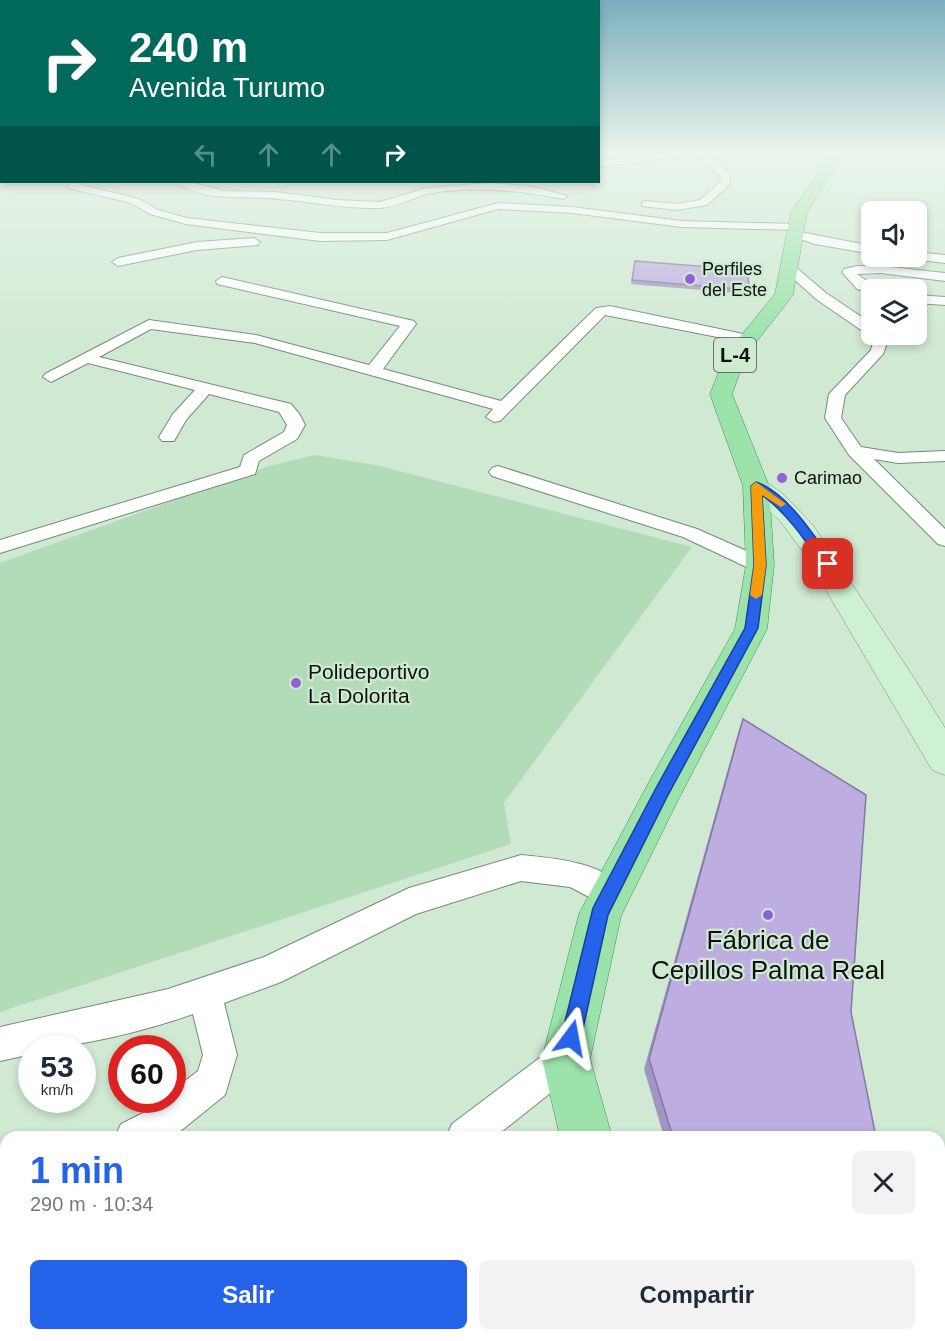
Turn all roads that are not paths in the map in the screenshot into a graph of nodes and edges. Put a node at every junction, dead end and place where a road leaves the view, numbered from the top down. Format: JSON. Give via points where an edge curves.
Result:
{"nodes":[{"id":1,"x":167,"y":216,"type":"edge"},
{"id":2,"x":465,"y":216,"type":"edge"},
{"id":3,"x":616,"y":216,"type":"edge"},
{"id":4,"x":798,"y":216,"type":"edge"},
{"id":5,"x":795,"y":230,"type":"junction"},
{"id":6,"x":360,"y":238,"type":"junction"},
{"id":7,"x":861,"y":248,"type":"edge"},
{"id":8,"x":927,"y":257,"type":"edge"},
{"id":9,"x":945,"y":259,"type":"edge"},
{"id":10,"x":118,"y":262,"type":"dead end"},
{"id":11,"x":789,"y":268,"type":"junction"},
{"id":12,"x":945,"y":277,"type":"edge"},
{"id":13,"x":222,"y":281,"type":"dead end"},
{"id":14,"x":861,"y":285,"type":"edge"},
{"id":15,"x":861,"y":323,"type":"edge"},
{"id":16,"x":748,"y":339,"type":"junction"},
{"id":17,"x":880,"y":345,"type":"edge"},
{"id":18,"x":85,"y":358,"type":"junction"},
{"id":19,"x":373,"y":371,"type":"junction"},
{"id":20,"x":51,"y":377,"type":"dead end"},
{"id":21,"x":206,"y":388,"type":"junction"},
{"id":22,"x":168,"y":437,"type":"dead end"},
{"id":23,"x":855,"y":451,"type":"junction"},
{"id":24,"x":945,"y":456,"type":"edge"},
{"id":25,"x":498,"y":472,"type":"dead end"},
{"id":26,"x":756,"y":486,"type":"junction"},
{"id":27,"x":945,"y":540,"type":"edge"},
{"id":28,"x":0,"y":548,"type":"edge"},
{"id":29,"x":760,"y":565,"type":"junction"},
{"id":30,"x":945,"y":760,"type":"edge"},
{"id":31,"x":610,"y":894,"type":"junction"},
{"id":32,"x":205,"y":993,"type":"junction"},
{"id":33,"x":0,"y":1044,"type":"edge"},
{"id":34,"x":566,"y":1059,"type":"junction"},
{"id":35,"x":146,"y":1131,"type":"edge"},
{"id":36,"x":473,"y":1131,"type":"edge"},
{"id":37,"x":584,"y":1131,"type":"edge"}],
"edges":[{"from":1,"to":6,"type":"street","via":[[296,234]]},
{"from":2,"to":6,"type":"street","via":[[387,236]]},
{"from":3,"to":5,"type":"street","via":[[682,224]]},
{"from":4,"to":5,"type":"main road","number":"L-4"},
{"from":5,"to":7,"type":"street","via":[[815,240]]},
{"from":5,"to":11,"type":"main road","number":"L-4"},
{"from":6,"to":10,"type":"street","via":[[331,245],[218,244]]},
{"from":8,"to":9,"type":"street"},
{"from":11,"to":15,"type":"street"},
{"from":11,"to":16,"type":"main road","number":"L-4","via":[[784,295]]},
{"from":12,"to":14,"type":"street","via":[[873,270],[848,272]]},
{"from":13,"to":19,"type":"street","via":[[409,324]]},
{"from":16,"to":19,"type":"street","via":[[601,311],[499,412]]},
{"from":16,"to":26,"type":"main road","number":"L-4","via":[[736,354],[721,394]]},
{"from":17,"to":23,"type":"street","via":[[837,394],[833,418]]},
{"from":18,"to":19,"type":"street","via":[[149,324],[256,339]]},
{"from":18,"to":20,"type":"street"},
{"from":18,"to":21,"type":"street"},
{"from":21,"to":22,"type":"street"},
{"from":21,"to":28,"type":"street","via":[[285,408],[296,425],[291,435],[250,459],[249,470]]},
{"from":23,"to":24,"type":"street","via":[[898,458]]},
{"from":23,"to":27,"type":"street"},
{"from":25,"to":29,"type":"street","via":[[690,533]]},
{"from":26,"to":29,"type":"main road","number":"L-4"},
{"from":26,"to":30,"type":"street","via":[[780,502],[828,564]]},
{"from":29,"to":31,"type":"main road","number":"L-4","via":[[751,628]]},
{"from":31,"to":32,"type":"street","via":[[574,874],[521,868],[409,902],[270,971]]},
{"from":31,"to":34,"type":"main road","number":"L-4","via":[[600,914]]},
{"from":32,"to":33,"type":"street","via":[[168,1006]]},
{"from":32,"to":35,"type":"street","via":[[220,1055],[212,1082]]},
{"from":34,"to":36,"type":"street"},
{"from":34,"to":37,"type":"main road","number":"L-4"}]}
